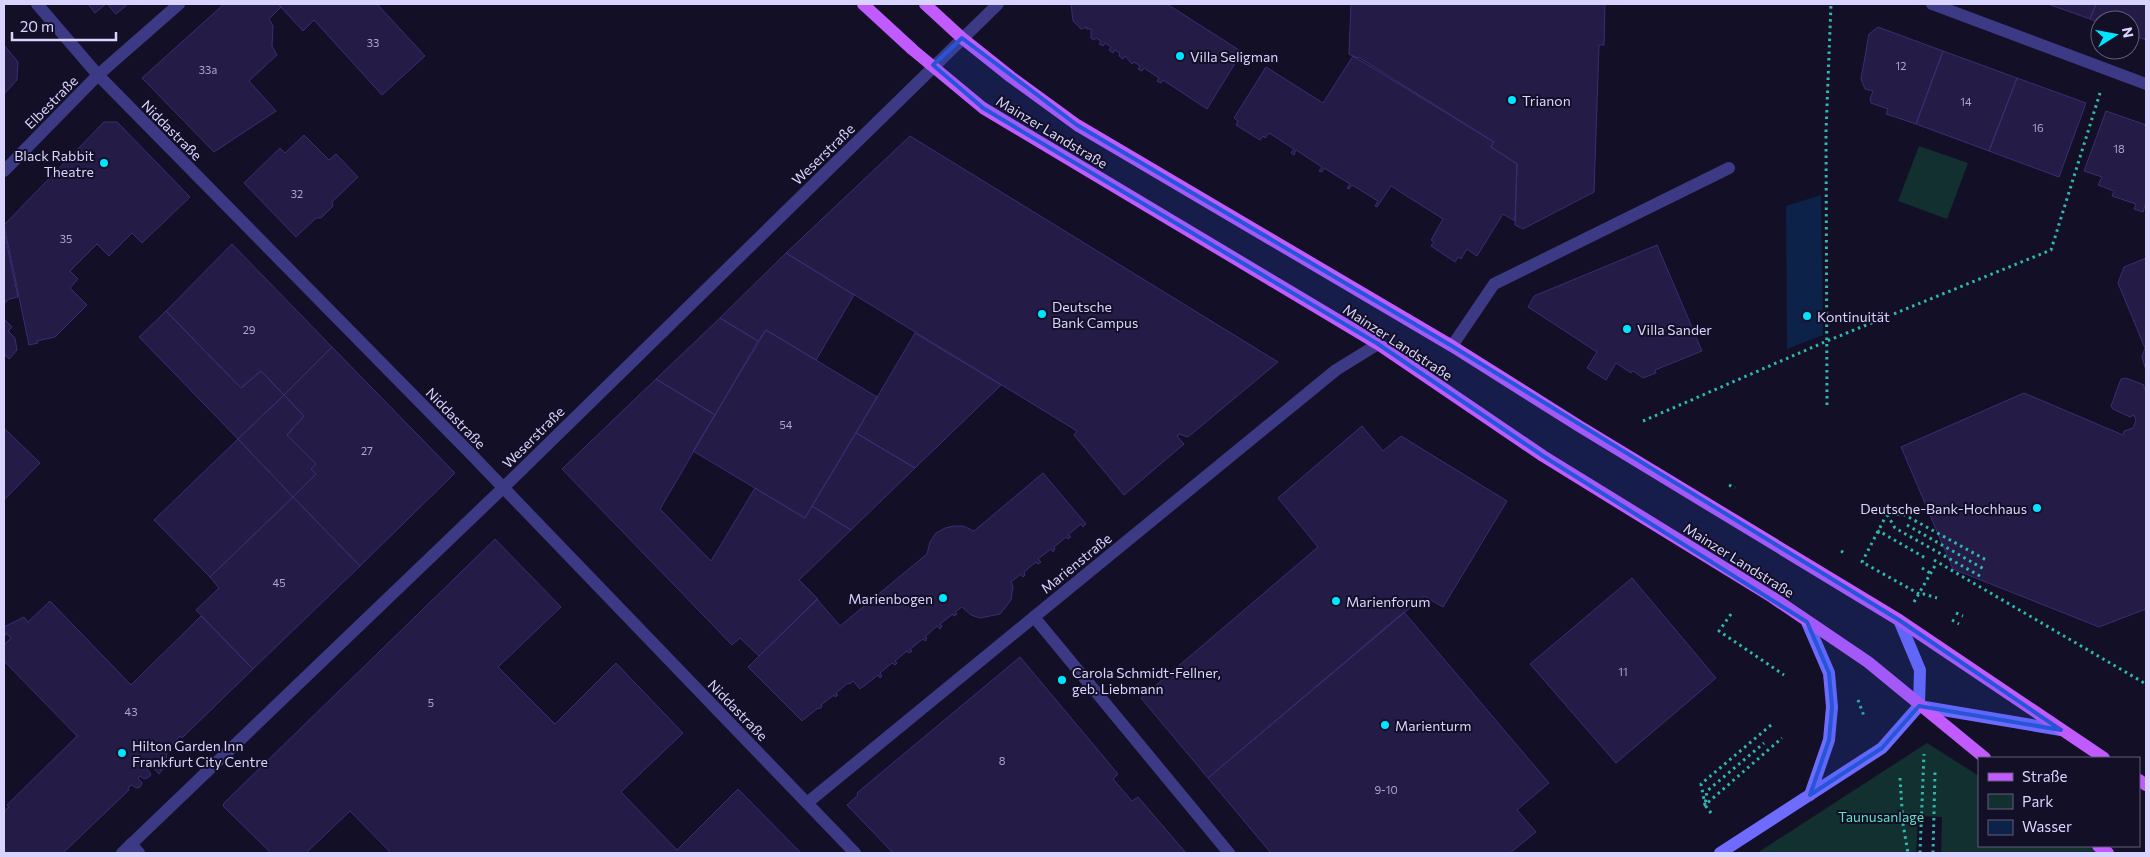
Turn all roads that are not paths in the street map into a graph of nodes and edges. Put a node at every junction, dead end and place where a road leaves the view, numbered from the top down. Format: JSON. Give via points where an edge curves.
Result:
{"nodes":[{"id":1,"x":37,"y":4,"type":"edge"},
{"id":2,"x":179,"y":4,"type":"edge"},
{"id":3,"x":863,"y":4,"type":"edge"},
{"id":4,"x":925,"y":4,"type":"edge"},
{"id":5,"x":998,"y":4,"type":"edge"},
{"id":6,"x":1932,"y":4,"type":"edge"},
{"id":7,"x":962,"y":38,"type":"junction"},
{"id":8,"x":933,"y":65,"type":"junction"},
{"id":9,"x":98,"y":75,"type":"junction"},
{"id":10,"x":2146,"y":84,"type":"edge"},
{"id":11,"x":1729,"y":168,"type":"dead end"},
{"id":12,"x":4,"y":170,"type":"edge"},
{"id":13,"x":1378,"y":344,"type":"junction"},
{"id":14,"x":1452,"y":346,"type":"junction"},
{"id":15,"x":503,"y":488,"type":"junction"},
{"id":16,"x":1034,"y":617,"type":"junction"},
{"id":17,"x":1899,"y":620,"type":"junction"},
{"id":18,"x":1808,"y":622,"type":"junction"},
{"id":19,"x":1919,"y":706,"type":"junction"},
{"id":20,"x":2061,"y":730,"type":"junction"},
{"id":21,"x":1984,"y":757,"type":"edge"},
{"id":22,"x":2102,"y":757,"type":"edge"},
{"id":23,"x":1810,"y":795,"type":"junction"},
{"id":24,"x":807,"y":803,"type":"junction"},
{"id":25,"x":135,"y":849,"type":"edge"},
{"id":26,"x":122,"y":853,"type":"edge"},
{"id":27,"x":855,"y":853,"type":"edge"},
{"id":28,"x":1229,"y":853,"type":"edge"},
{"id":29,"x":1720,"y":853,"type":"edge"}],
"edges":[{"from":1,"to":9,"type":"street","name":"Niddastraße"},
{"from":2,"to":9,"type":"street"},
{"from":3,"to":8,"type":"main road","name":"Mainzer Landstraße"},
{"from":4,"to":7,"type":"main road","name":"Mainzer Landstraße"},
{"from":5,"to":7,"type":"street","name":"Weserstraße"},
{"from":6,"to":10,"type":"street"},
{"from":7,"to":8,"type":"street","name":"Weserstraße"},
{"from":7,"to":14,"type":"main road","name":"Mainzer Landstraße","via":[[1077,125]]},
{"from":8,"to":13,"type":"main road","name":"Mainzer Landstraße","via":[[983,108]]},
{"from":8,"to":15,"type":"street","name":"Weserstraße"},
{"from":9,"to":12,"type":"street","name":"Elbestraße"},
{"from":9,"to":15,"type":"street","name":"Niddastraße"},
{"from":11,"to":14,"type":"street","via":[[1494,284]]},
{"from":13,"to":16,"type":"street","name":"Marienstraße","via":[[1336,370]]},
{"from":13,"to":18,"type":"main road","name":"Mainzer Landstraße","via":[[1544,456]]},
{"from":14,"to":17,"type":"main road","name":"Mainzer Landstraße"},
{"from":15,"to":24,"type":"street","name":"Niddastraße"},
{"from":15,"to":25,"type":"street","name":"Weserstraße"},
{"from":16,"to":24,"type":"street","name":"Marienstraße"},
{"from":16,"to":28,"type":"street"},
{"from":17,"to":19,"type":"main road","via":[[1920,670]]},
{"from":17,"to":20,"type":"main road","name":"Mainzer Landstraße"},
{"from":18,"to":19,"type":"main road","name":"Mainzer Landstraße","via":[[1868,662]]},
{"from":18,"to":23,"type":"main road","via":[[1829,672],[1832,707],[1829,740]]},
{"from":19,"to":20,"type":"main road"},
{"from":19,"to":21,"type":"main road"},
{"from":19,"to":23,"type":"main road","via":[[1882,748]]},
{"from":20,"to":22,"type":"main road"},
{"from":23,"to":29,"type":"main road"},
{"from":24,"to":27,"type":"street","name":"Niddastraße"},
{"from":25,"to":26,"type":"street","name":"Weserstraße"}]}
